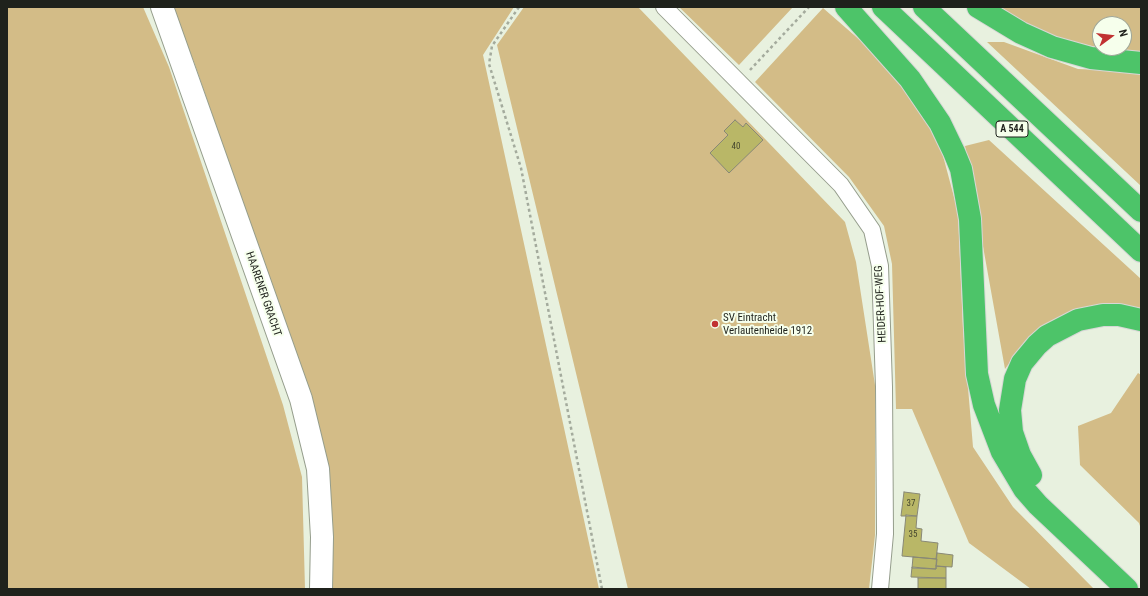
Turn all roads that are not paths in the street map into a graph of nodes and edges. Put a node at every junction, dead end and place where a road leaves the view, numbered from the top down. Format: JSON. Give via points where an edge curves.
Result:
{"nodes":[{"id":1,"x":162,"y":7,"type":"edge"},
{"id":2,"x":664,"y":7,"type":"edge"},
{"id":3,"x":846,"y":7,"type":"edge"},
{"id":4,"x":883,"y":7,"type":"edge"},
{"id":5,"x":924,"y":7,"type":"edge"},
{"id":6,"x":978,"y":7,"type":"edge"},
{"id":7,"x":1141,"y":63,"type":"edge"},
{"id":8,"x":1141,"y":211,"type":"edge"},
{"id":9,"x":1141,"y":251,"type":"edge"},
{"id":10,"x":1141,"y":320,"type":"edge"},
{"id":11,"x":1141,"y":583,"type":"edge"},
{"id":12,"x":321,"y":589,"type":"edge"},
{"id":13,"x":880,"y":589,"type":"edge"},
{"id":14,"x":1127,"y":589,"type":"edge"}],
"edges":[{"from":1,"to":12,"type":"main road","name":"HAARENER GRACHT","via":[[301,399],[318,469],[322,537]]},
{"from":2,"to":13,"type":"street","name":"HEIDER-HOF-WEG","via":[[841,185],[872,230],[880,266],[884,387],[885,534]]},
{"from":3,"to":14,"type":"highway","via":[[910,79],[940,123],[961,169],[970,219],[977,374],[984,405],[1002,452],[1024,489],[1038,505]]},
{"from":4,"to":9,"type":"highway","number":"A 544"},
{"from":5,"to":8,"type":"highway","number":"A 544"},
{"from":6,"to":7,"type":"highway","via":[[1021,33],[1052,47],[1091,58]]},
{"from":10,"to":11,"type":"highway","via":[[1119,315],[1090,317],[1046,336],[1030,353],[1014,379],[1010,410],[1012,432],[1031,475],[1061,512],[1107,556]]}]}
